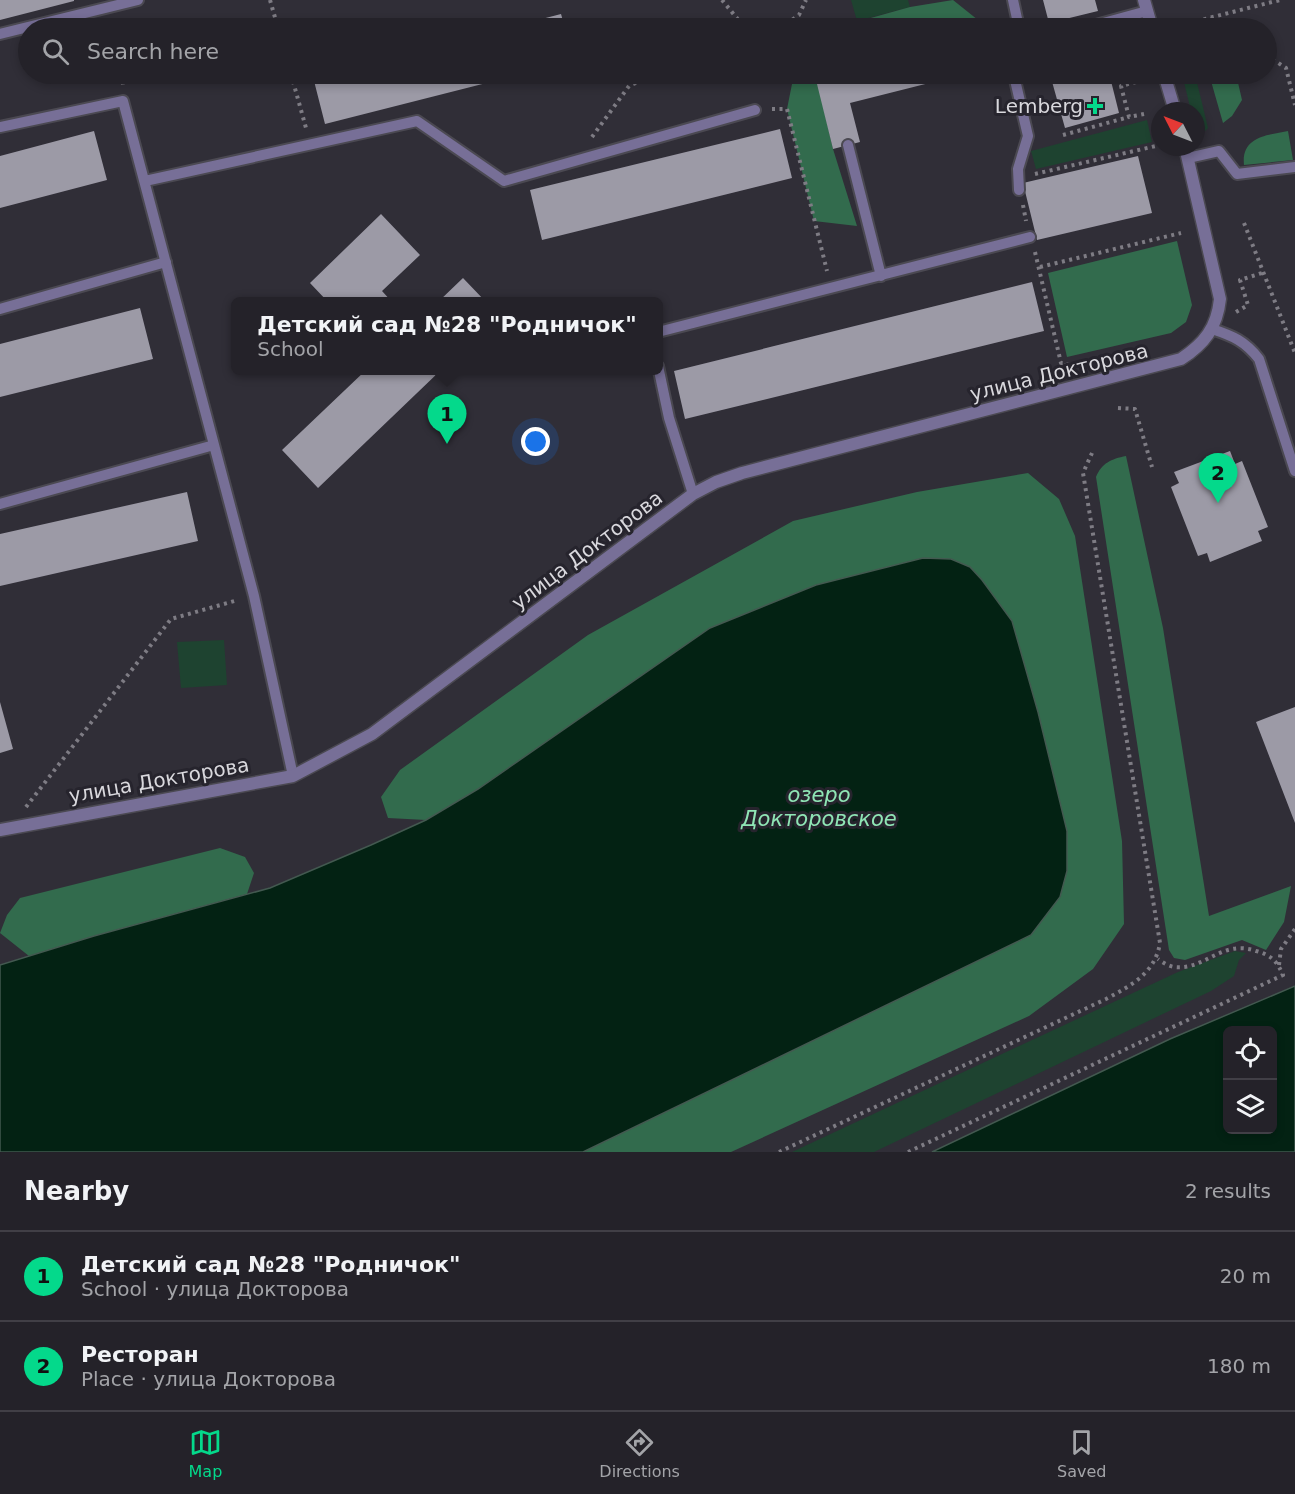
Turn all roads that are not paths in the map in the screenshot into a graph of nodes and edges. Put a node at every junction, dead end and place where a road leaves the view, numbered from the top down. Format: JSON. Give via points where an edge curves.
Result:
{"nodes":[{"id":1,"x":138,"y":0,"type":"edge"},
{"id":2,"x":1013,"y":0,"type":"edge"},
{"id":3,"x":1146,"y":5,"type":"edge"},
{"id":4,"x":65,"y":18,"type":"edge"},
{"id":5,"x":1017,"y":18,"type":"edge"},
{"id":6,"x":1112,"y":18,"type":"edge"},
{"id":7,"x":18,"y":30,"type":"edge"},
{"id":8,"x":0,"y":34,"type":"edge"},
{"id":9,"x":1016,"y":84,"type":"edge"},
{"id":10,"x":1167,"y":84,"type":"edge"},
{"id":11,"x":1172,"y":102,"type":"edge"},
{"id":12,"x":755,"y":110,"type":"road end"},
{"id":13,"x":0,"y":127,"type":"edge"},
{"id":14,"x":848,"y":145,"type":"dead end"},
{"id":15,"x":1205,"y":151,"type":"edge"},
{"id":16,"x":1187,"y":156,"type":"edge"},
{"id":17,"x":1295,"y":167,"type":"edge"},
{"id":18,"x":145,"y":181,"type":"junction"},
{"id":19,"x":1019,"y":184,"type":"road end"},
{"id":20,"x":1030,"y":237,"type":"road end"},
{"id":21,"x":166,"y":262,"type":"junction"},
{"id":22,"x":881,"y":276,"type":"junction"},
{"id":23,"x":0,"y":309,"type":"edge"},
{"id":24,"x":1212,"y":329,"type":"junction"},
{"id":25,"x":663,"y":331,"type":"edge"},
{"id":26,"x":660,"y":375,"type":"edge"},
{"id":27,"x":214,"y":445,"type":"junction"},
{"id":28,"x":1295,"y":471,"type":"edge"},
{"id":29,"x":693,"y":494,"type":"junction"},
{"id":30,"x":0,"y":504,"type":"edge"},
{"id":31,"x":293,"y":776,"type":"junction"},
{"id":32,"x":5,"y":828,"type":"edge"}],
"edges":[{"from":1,"to":4,"type":"lane"},
{"from":2,"to":5,"type":"lane"},
{"from":3,"to":6,"type":"lane"},
{"from":7,"to":8,"type":"lane"},
{"from":9,"to":19,"type":"lane","via":[[1028,136],[1018,169]]},
{"from":10,"to":11,"type":"street"},
{"from":12,"to":18,"type":"lane","via":[[504,181],[417,121]]},
{"from":13,"to":18,"type":"lane","via":[[123,101]]},
{"from":14,"to":22,"type":"lane"},
{"from":15,"to":17,"type":"lane","via":[[1219,151],[1238,174]]},
{"from":16,"to":24,"type":"street","via":[[1219,291],[1219,311]]},
{"from":18,"to":21,"type":"lane"},
{"from":20,"to":22,"type":"lane"},
{"from":21,"to":23,"type":"lane"},
{"from":21,"to":27,"type":"lane"},
{"from":22,"to":25,"type":"lane"},
{"from":24,"to":28,"type":"lane","via":[[1240,339],[1259,359]]},
{"from":24,"to":29,"type":"street","name":"улица Докторова","via":[[1196,350],[1181,360],[742,473]]},
{"from":26,"to":29,"type":"lane"},
{"from":27,"to":30,"type":"lane"},
{"from":27,"to":31,"type":"lane","via":[[254,596]]},
{"from":29,"to":31,"type":"street","name":"улица Докторова","via":[[372,734]]},
{"from":31,"to":32,"type":"street","name":"улица Докторова"}]}
